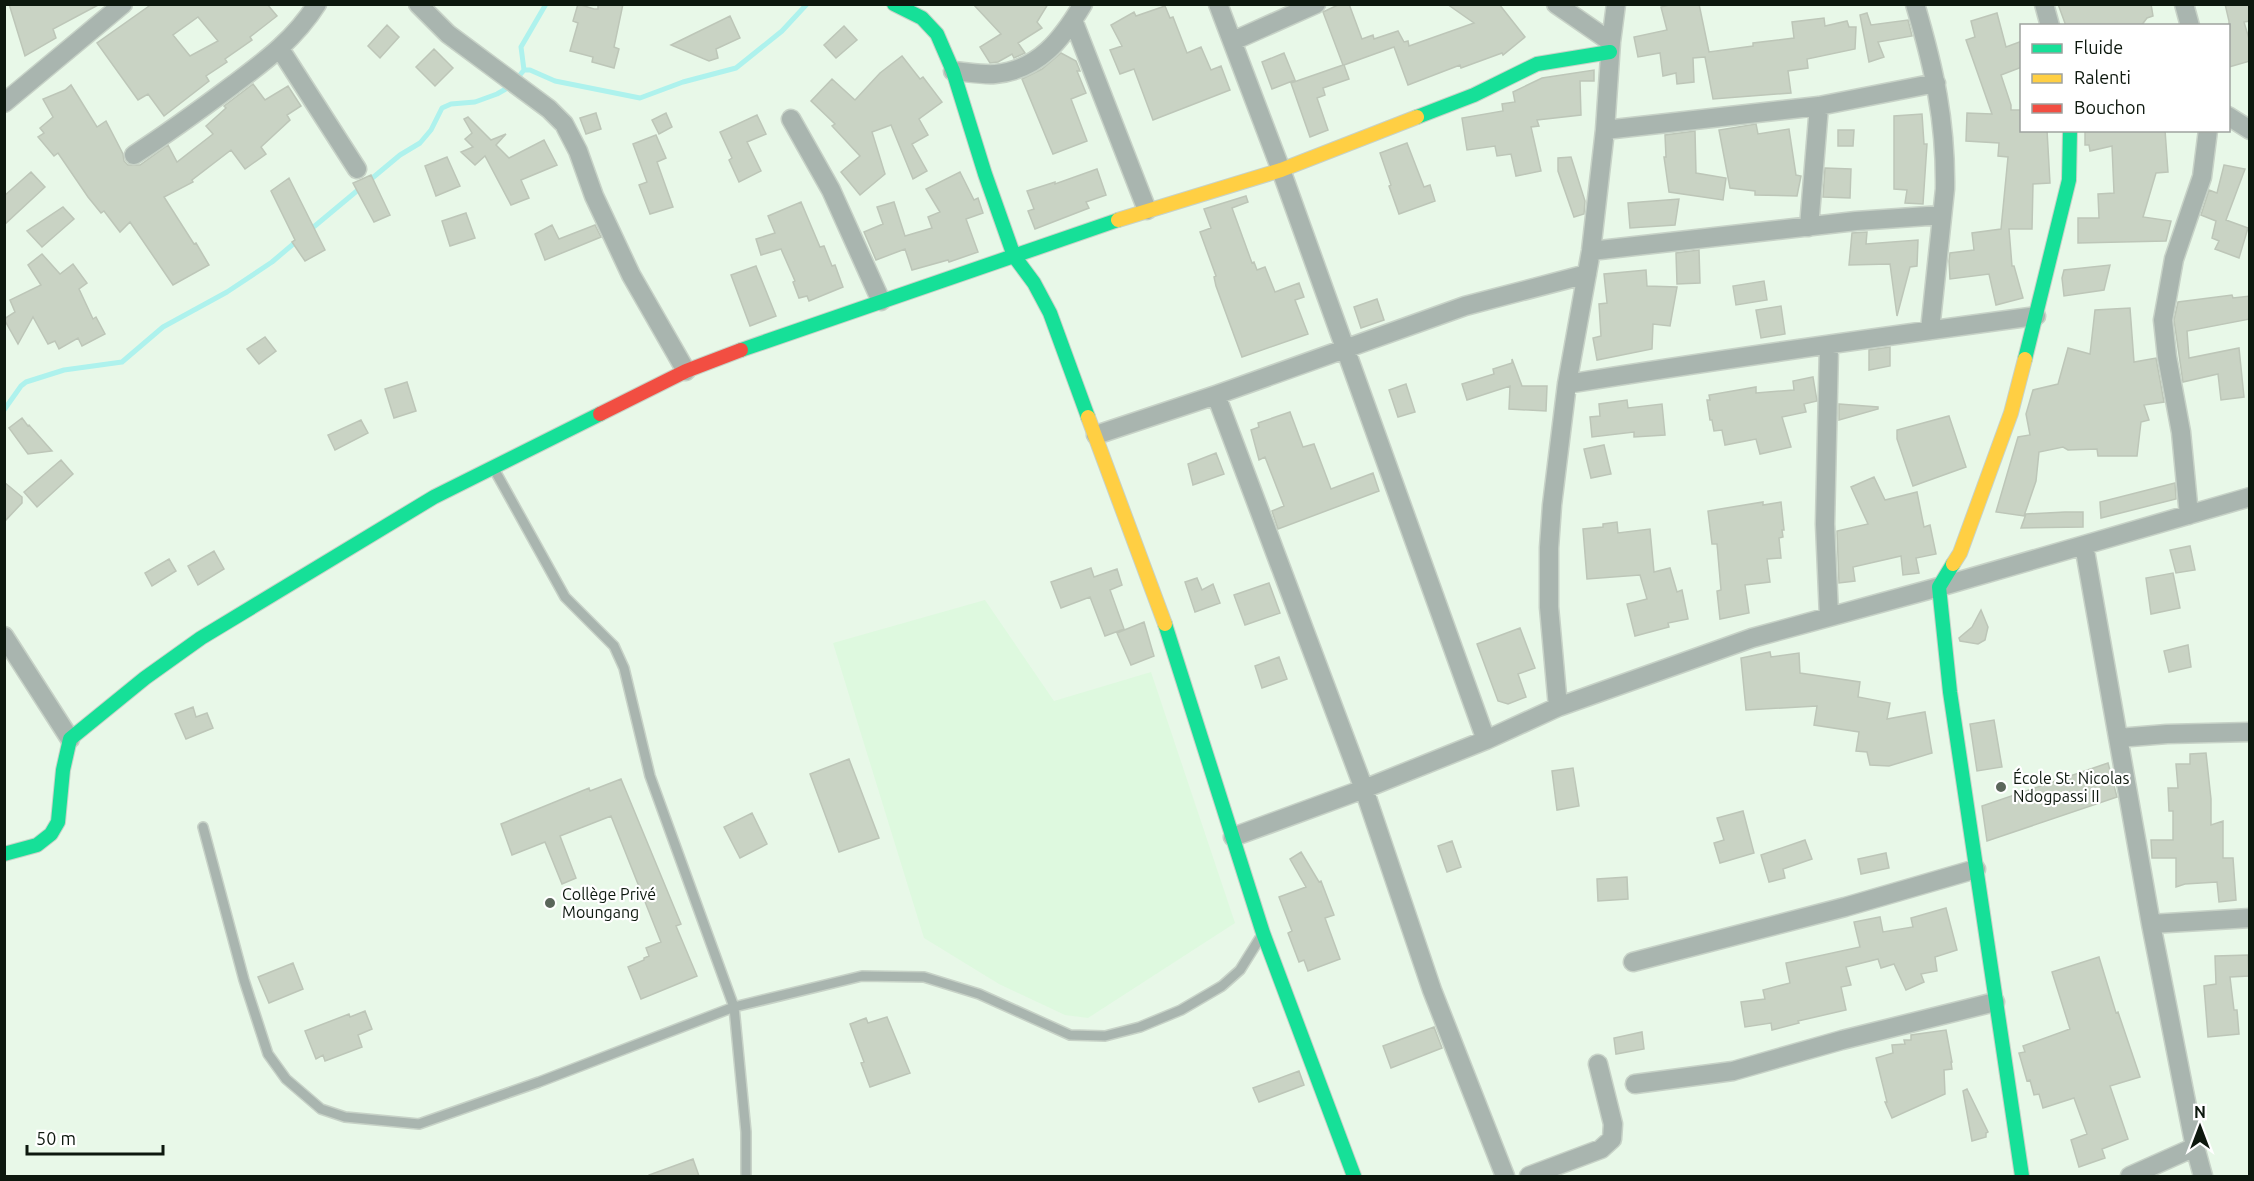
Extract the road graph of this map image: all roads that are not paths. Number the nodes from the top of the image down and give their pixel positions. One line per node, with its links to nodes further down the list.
1 (123, 4): 21 (street)
2 (317, 4): 18 (street)
3 (418, 4): 43 (street)
4 (894, 4): 19 (street)
5 (1083, 4): 13 (street)
6 (1218, 4): 16 (street)
7 (1316, 4): 16 (street)
8 (1556, 4): 17 (street)
9 (1616, 4): 17 (street)
10 (1915, 4): 20 (street)
11 (2044, 4): 14 (street)
12 (2184, 4): 15 (street)
13 (1073, 20): 19 (street); 32 (street)
14 (2049, 24)
15 (2189, 24)
16 (1233, 41): 31 (street)
17 (1611, 47): 25 (street); 31 (street)
18 (280, 49): 29 (street); 30 (street)
19 (953, 71): 36 (street)
20 (1936, 83): 22 (street); 33 (street)
21 (7, 93)
22 (1818, 106): 25 (street); 34 (street)
23 (2230, 117): 26 (street)
24 (791, 119): 38 (street)
25 (1605, 130): 35 (street)
26 (2250, 130)
27 (2070, 132): 39 (street)
28 (2208, 132): 49 (street)
29 (134, 155)
30 (357, 169)
31 (1281, 170): 32 (street); 42 (street)
32 (1147, 210): 36 (street)
33 (1942, 215): 34 (street); 40 (street)
34 (1809, 227): 35 (street)
35 (1591, 251): 37 (street)
36 (1014, 256): 38 (street); 46 (street)
37 (1587, 274): 42 (street); 44 (street)
38 (881, 301): 43 (street)
39 (2036, 316): 40 (street); 51 (street)
40 (1930, 330): 41 (street)
41 (1829, 346): 44 (street); 52 (street)
42 (1345, 350): 45 (street); 58 (street)
43 (686, 371): 47 (street)
44 (1567, 384): 54 (street)
45 (1216, 395): 46 (street); 59 (street)
46 (1096, 435): 61 (street)
47 (493, 466): 57 (street); 69 (lane)
48 (2250, 497): 49 (street)
49 (2189, 515): 50 (street)
50 (2084, 545): 51 (street); 56 (street)
51 (1940, 587): 52 (street); 63 (street)
52 (1829, 616): 54 (street)
53 (4, 636): 57 (street)
54 (1558, 707): 58 (street)
55 (2250, 732): 56 (street)
56 (2118, 738): 65 (street)
57 (70, 739): 62 (street)
58 (1486, 740): 59 (street)
59 (1364, 789): 61 (street); 75 (street)
60 (203, 827): 69 (lane)
61 (1233, 837): 66 (street)
62 (4, 854)
63 (1976, 869): 67 (street); 68 (street)
64 (2250, 918): 65 (street)
65 (2151, 924): 72 (street)
66 (1263, 933): 69 (lane); 74 (street)
67 (1634, 962)
68 (1995, 1002): 71 (street); 77 (street)
69 (734, 1007): 73 (lane)
70 (1598, 1064): 76 (street)
71 (1635, 1084)
72 (2195, 1147): 78 (street); 79 (street)
73 (746, 1176)
74 (1354, 1176)
75 (1505, 1176)
76 (1529, 1176)
77 (2022, 1176)
78 (2130, 1176)
79 (2203, 1176)

